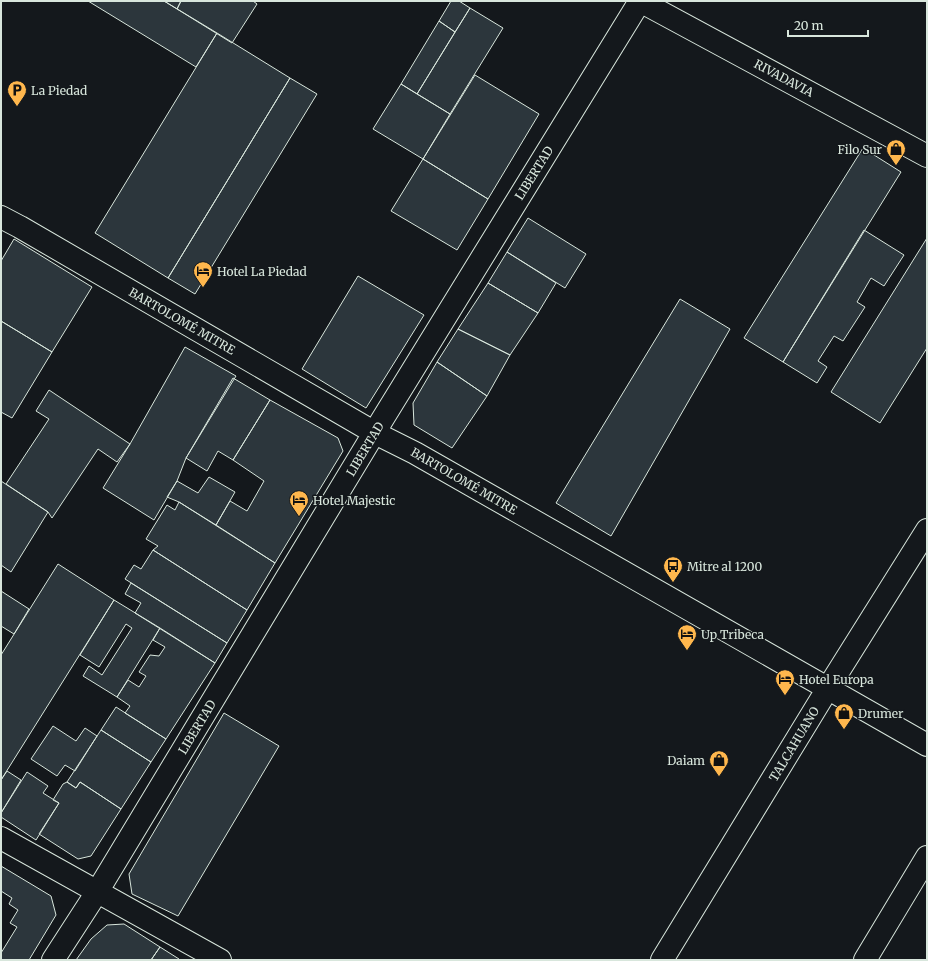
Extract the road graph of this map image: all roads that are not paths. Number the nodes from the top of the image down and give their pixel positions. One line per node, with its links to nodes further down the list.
1 (640, 1): 2 (street, RIVADAVIA); 4 (street, LIBERTAD)
2 (927, 156)
3 (1, 217): 4 (street, BARTOLOMÉ MITRE)
4 (375, 433): 6 (street, BARTOLOMÉ MITRE); 10 (street, LIBERTAD)
5 (927, 530): 6 (street, TALCAHUANO)
6 (828, 688): 7 (street, BARTOLOMÉ MITRE); 13 (street, TALCAHUANO)
7 (927, 745)
8 (1, 838): 10 (street)
9 (927, 857): 14 (street)
10 (97, 892): 11 (street, LIBERTAD); 12 (street)
11 (53, 960)
12 (220, 960)
13 (662, 960)
14 (865, 960)

